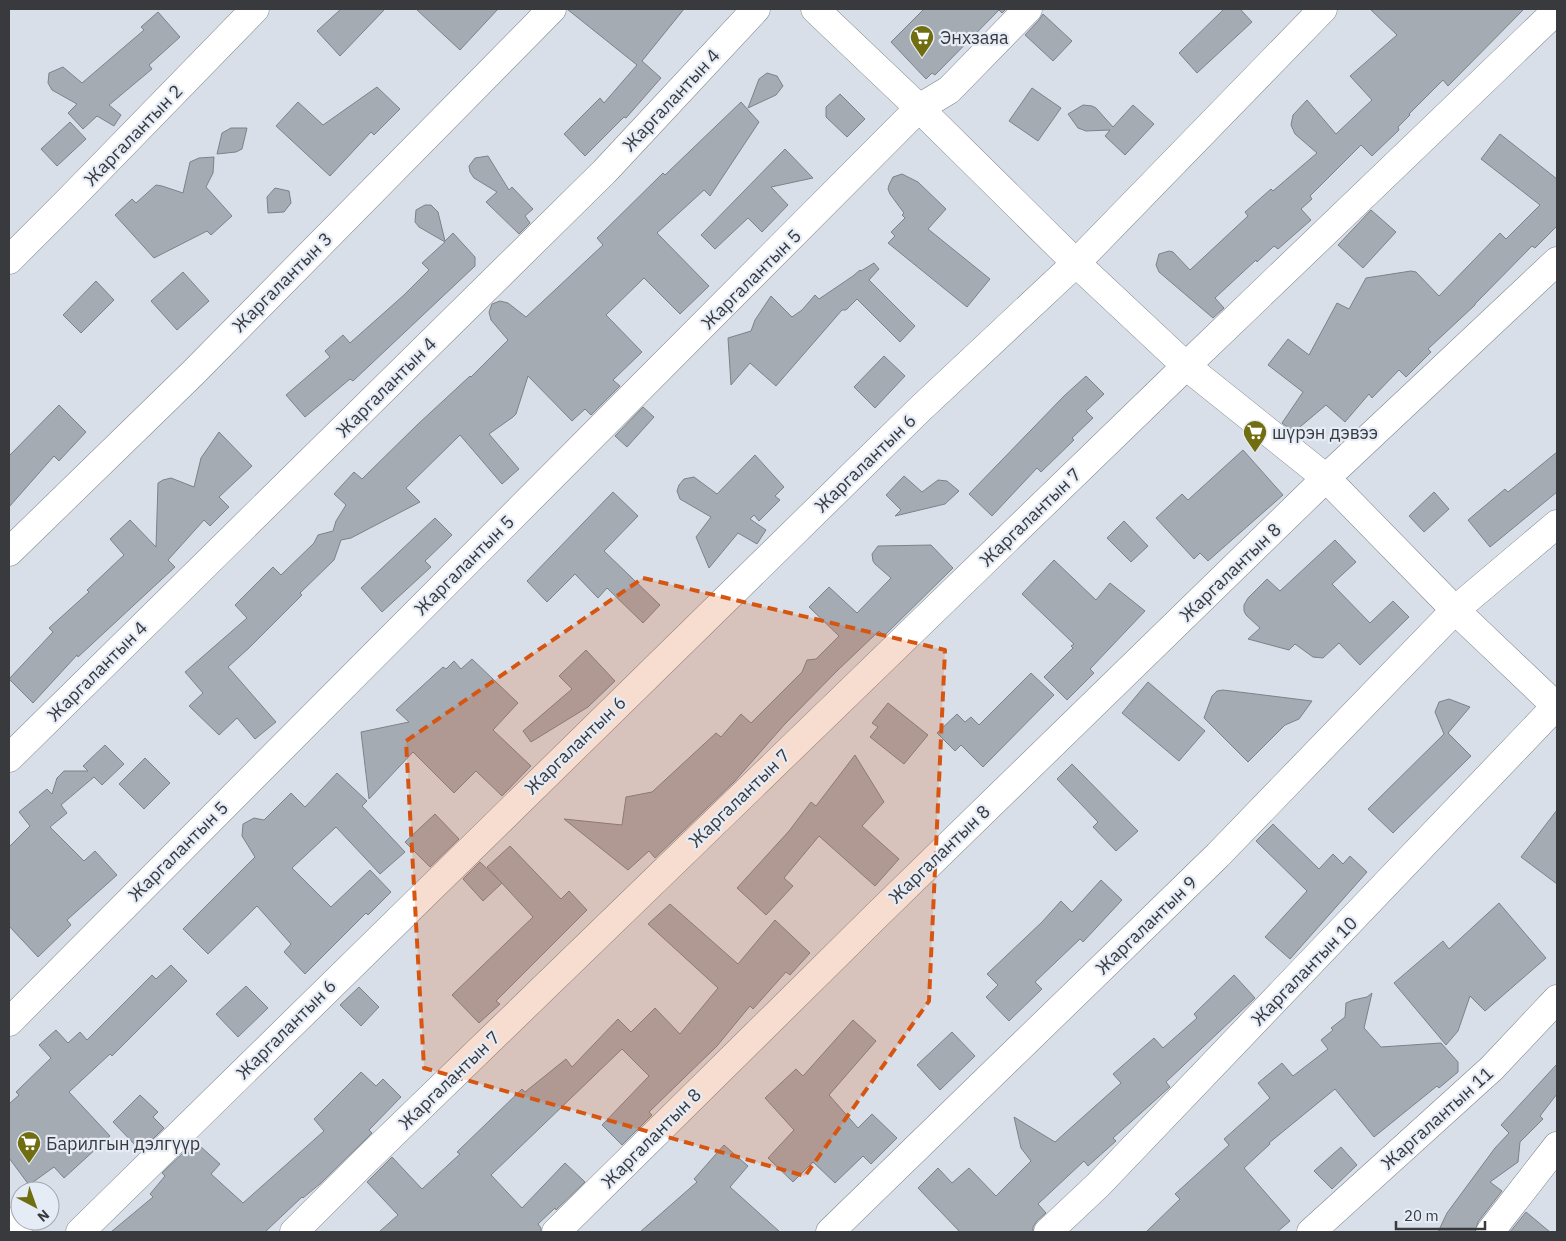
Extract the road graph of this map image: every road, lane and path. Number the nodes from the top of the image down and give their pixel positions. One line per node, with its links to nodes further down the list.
1 (256, 9): 9 (street, Жаргалантын 2)
2 (552, 9): 15 (street, Жаргалантын 3)
3 (756, 9): 18 (street, Жаргалантын 4)
4 (815, 9): 8 (street)
5 (1028, 9): 8 (street, Жаргалантын 5)
6 (1323, 9): 11 (street, Жаргалантын 6)
7 (1557, 10): 12 (street, Жаргалантын 7)
8 (919, 108): 11 (street); 20 (street, Жаргалантын 5)
9 (9, 260)
10 (1557, 261): 13 (street, Жаргалантын 8)
11 (1076, 264): 12 (street); 24 (street, Жаргалантын 6)
12 (1186, 366): 13 (street); 25 (street, Жаргалантын 7)
13 (1326, 478): 16 (street); 26 (street, Жаргалантын 8)
14 (1557, 524): 16 (street, Жаргалантын 9)
15 (9, 552)
16 (1455, 610): 17 (street); 27 (street, Жаргалантын 9)
17 (1557, 707): 28 (street, Жаргалантын 10)
18 (9, 758)
19 (1557, 999): 29 (street, Жаргалантын 11)
20 (9, 1022)
21 (1557, 1146): 30 (street)
22 (9, 1222): 23 (street)
23 (18, 1232)
24 (80, 1232)
25 (294, 1232)
26 (556, 1232)
27 (830, 1232)
28 (1048, 1232)
29 (1311, 1232)
30 (1490, 1232)

